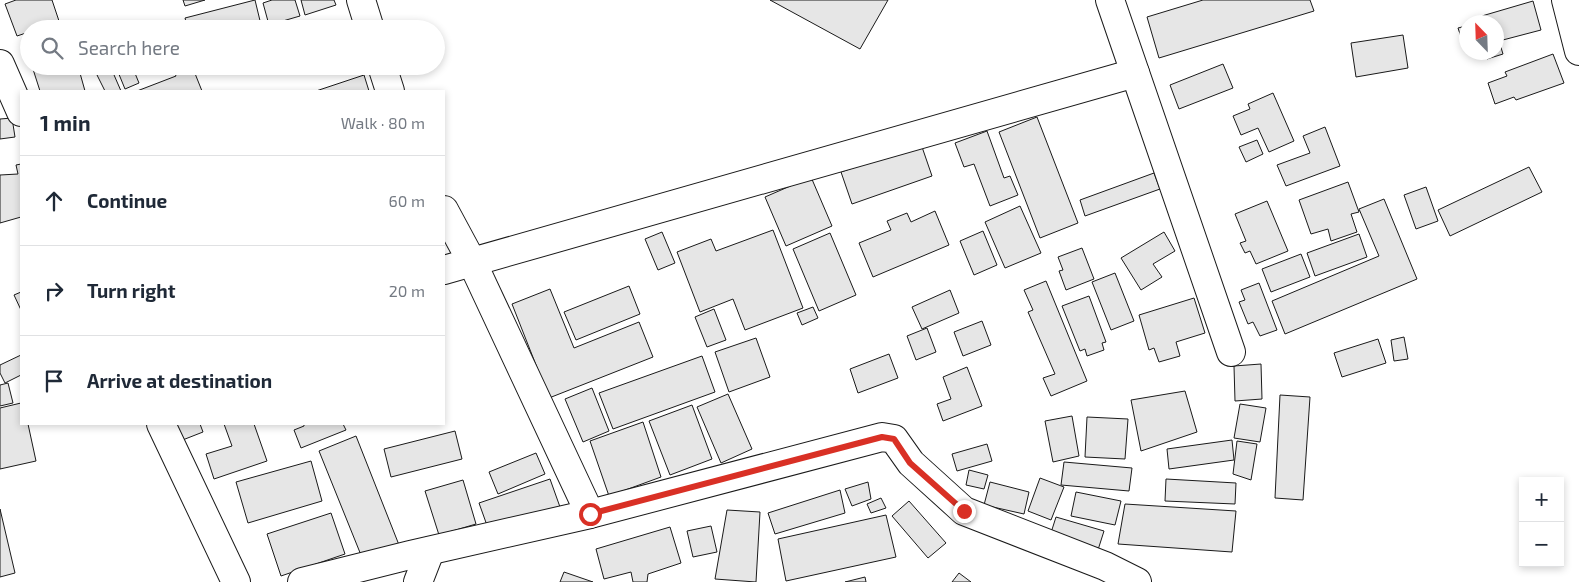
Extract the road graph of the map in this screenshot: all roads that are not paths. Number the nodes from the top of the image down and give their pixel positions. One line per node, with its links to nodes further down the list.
1 (361, 0): 4 (street)
2 (1110, 0): 7 (street)
3 (1566, 0): 5 (street)
4 (367, 20)
5 (1579, 51)
6 (0, 64): 10 (street)
7 (1135, 73): 12 (street); 14 (street)
8 (385, 75): 9 (street)
9 (390, 90)
10 (20, 110)
11 (445, 212): 12 (street)
12 (472, 262): 13 (street); 16 (street)
13 (445, 270)
14 (1231, 352)
15 (161, 425): 18 (street)
16 (590, 514): 17 (street); 21 (street)
17 (430, 551): 19 (street); 20 (street)
18 (236, 582)
19 (302, 582)
20 (418, 582)
21 (1137, 582)

